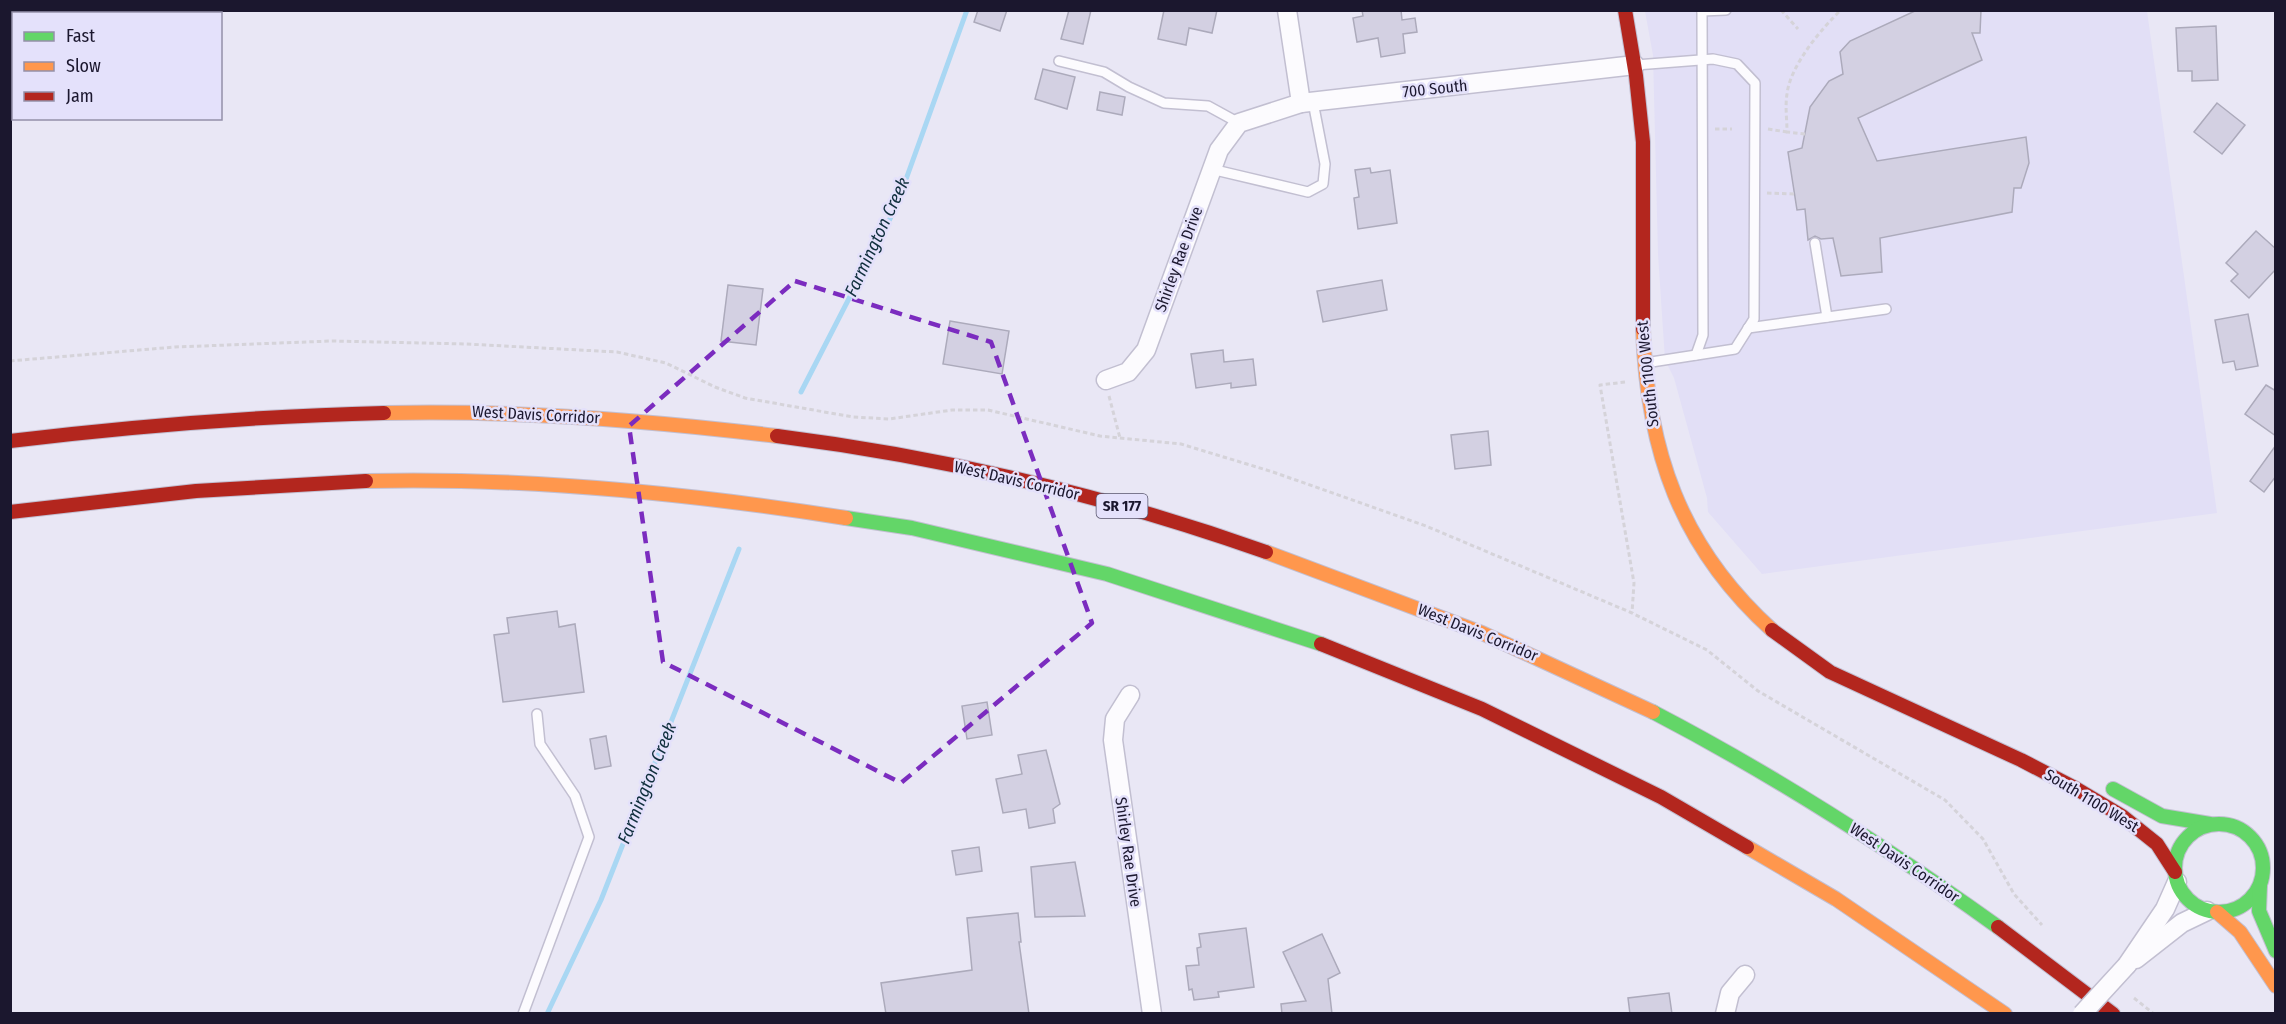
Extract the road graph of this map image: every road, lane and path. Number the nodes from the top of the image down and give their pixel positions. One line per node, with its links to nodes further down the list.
1 (1287, 10): 11 (street)
2 (1625, 10): 10 (main road, South 1100 West)
3 (1726, 10): 6 (lane)
4 (1781, 10): 7 (path)
5 (1841, 10): 14 (path)
6 (1702, 11): 8 (lane)
7 (1798, 29)
8 (1702, 60): 10 (lane); 22 (lane); 23 (lane)
9 (1059, 61): 12 (lane)
10 (1635, 65): 11 (street, 700 South); 24 (main road, South 1100 West)
11 (1307, 102): 12 (street, 700 South); 16 (lane)
12 (1239, 123): 16 (street, Shirley Rae Drive)
13 (1767, 129): 14 (path)
14 (1787, 132): 15 (path)
15 (1805, 134)
16 (1211, 169): 25 (street, Shirley Rae Drive)
17 (1767, 193): 18 (path)
18 (1795, 194)
19 (1815, 243): 21 (lane)
20 (1886, 309): 21 (lane)
21 (1827, 317): 22 (lane)
22 (1748, 328): 23 (lane)
23 (1696, 355): 24 (lane)
24 (1643, 363): 26 (main road, South 1100 West)
25 (1106, 380): 27 (path)
26 (1645, 381): 30 (path); 33 (main road, South 1100 West)
27 (1120, 438)
28 (10, 441): 47 (main road, West Davis Corridor / SR 177)
29 (10, 512): 45 (main road)
30 (1632, 613)
31 (1130, 695): 43 (street, Shirley Rae Drive)
32 (537, 714): 42 (lane)
33 (2026, 762): 34 (main road, South 1100 West); 35 (main road, South 1100 West)
34 (2210, 824): 35 (main road); 36 (main road)
35 (2176, 877): 37 (main road); 38 (street)
36 (2260, 885): 37 (main road); 39 (main road)
37 (2212, 912): 38 (street); 41 (main road)
38 (2151, 940): 46 (street, bridge)
39 (2276, 951)
40 (1745, 975): 44 (street)
41 (2276, 986)
42 (523, 1014)
43 (1152, 1014)
44 (1725, 1014)
45 (2005, 1014)
46 (2082, 1014)
47 (2113, 1014)

